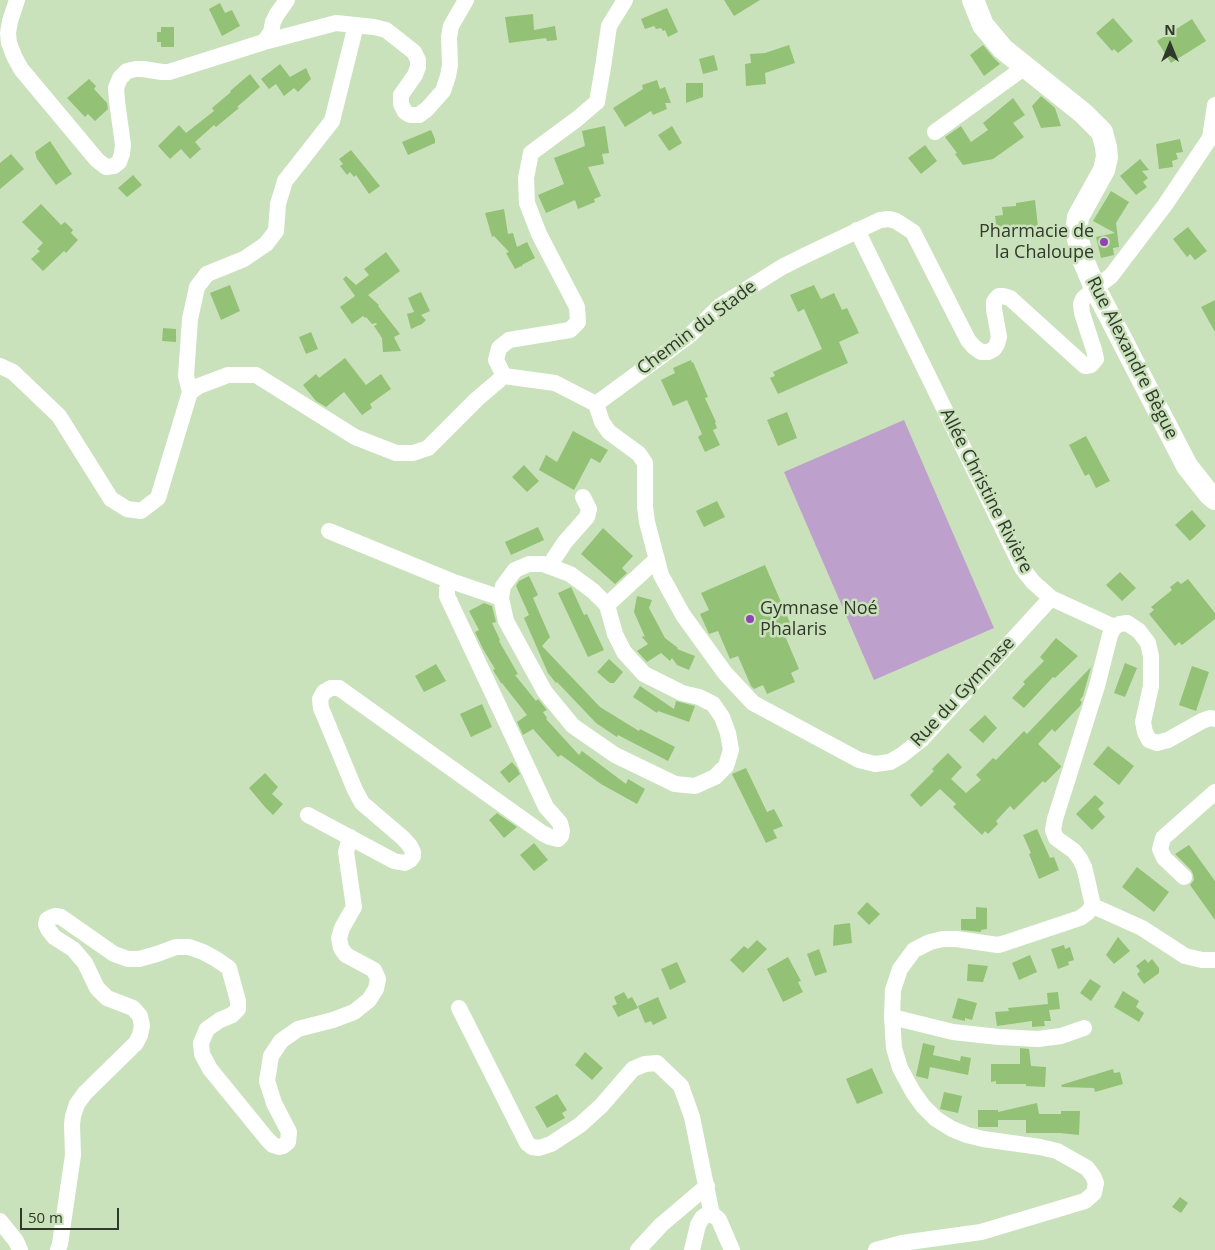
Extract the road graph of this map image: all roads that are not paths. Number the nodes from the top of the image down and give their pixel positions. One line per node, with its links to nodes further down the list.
1 (17, 0): 7 (street)
2 (287, 0): 7 (street)
3 (466, 0): 6 (street)
4 (625, 0): 14 (street)
5 (973, 0): 8 (main road, Rue Alexandre Bègue)
6 (356, 24): 7 (street); 15 (street)
7 (264, 42)
8 (1025, 67): 10 (street); 12 (main road, Rue Alexandre Bègue)
9 (1215, 105): 12 (street)
10 (935, 132)
11 (857, 230): 12 (street, Chemin du Stade); 16 (street, Chemin du Stade); 24 (street, Allée Christine Rivière)
12 (1095, 288): 18 (main road, Rue Alexandre Bègue)
13 (0, 366): 15 (street)
14 (504, 376): 15 (street); 16 (street)
15 (190, 392)
16 (596, 404): 20 (street)
17 (584, 497): 21 (street)
18 (1215, 499)
19 (329, 532): 22 (street)
20 (657, 559): 24 (street, Rue du Gymnase); 25 (street)
21 (549, 566): 23 (street); 25 (street)
22 (451, 581): 23 (street); 30 (street)
23 (501, 598): 25 (street)
24 (1051, 598): 26 (street, Allée Christine Rivière)
25 (606, 605)
26 (1114, 627): 27 (street, Allée Christine Rivière); 32 (street)
27 (1215, 719)
28 (1215, 792): 31 (street)
29 (308, 815): 30 (street)
30 (350, 837): 41 (street)
31 (1184, 877)
32 (1093, 906): 33 (street); 35 (street)
33 (1215, 960)
34 (459, 1008): 37 (street)
35 (892, 1017): 36 (street); 45 (street)
36 (1084, 1028)
37 (707, 1186): 38 (street); 42 (street)
38 (712, 1215): 43 (street); 44 (street)
39 (0, 1221): 40 (street)
40 (20, 1250)
41 (58, 1250)
42 (638, 1250)
43 (692, 1250)
44 (732, 1250)
45 (876, 1250)

